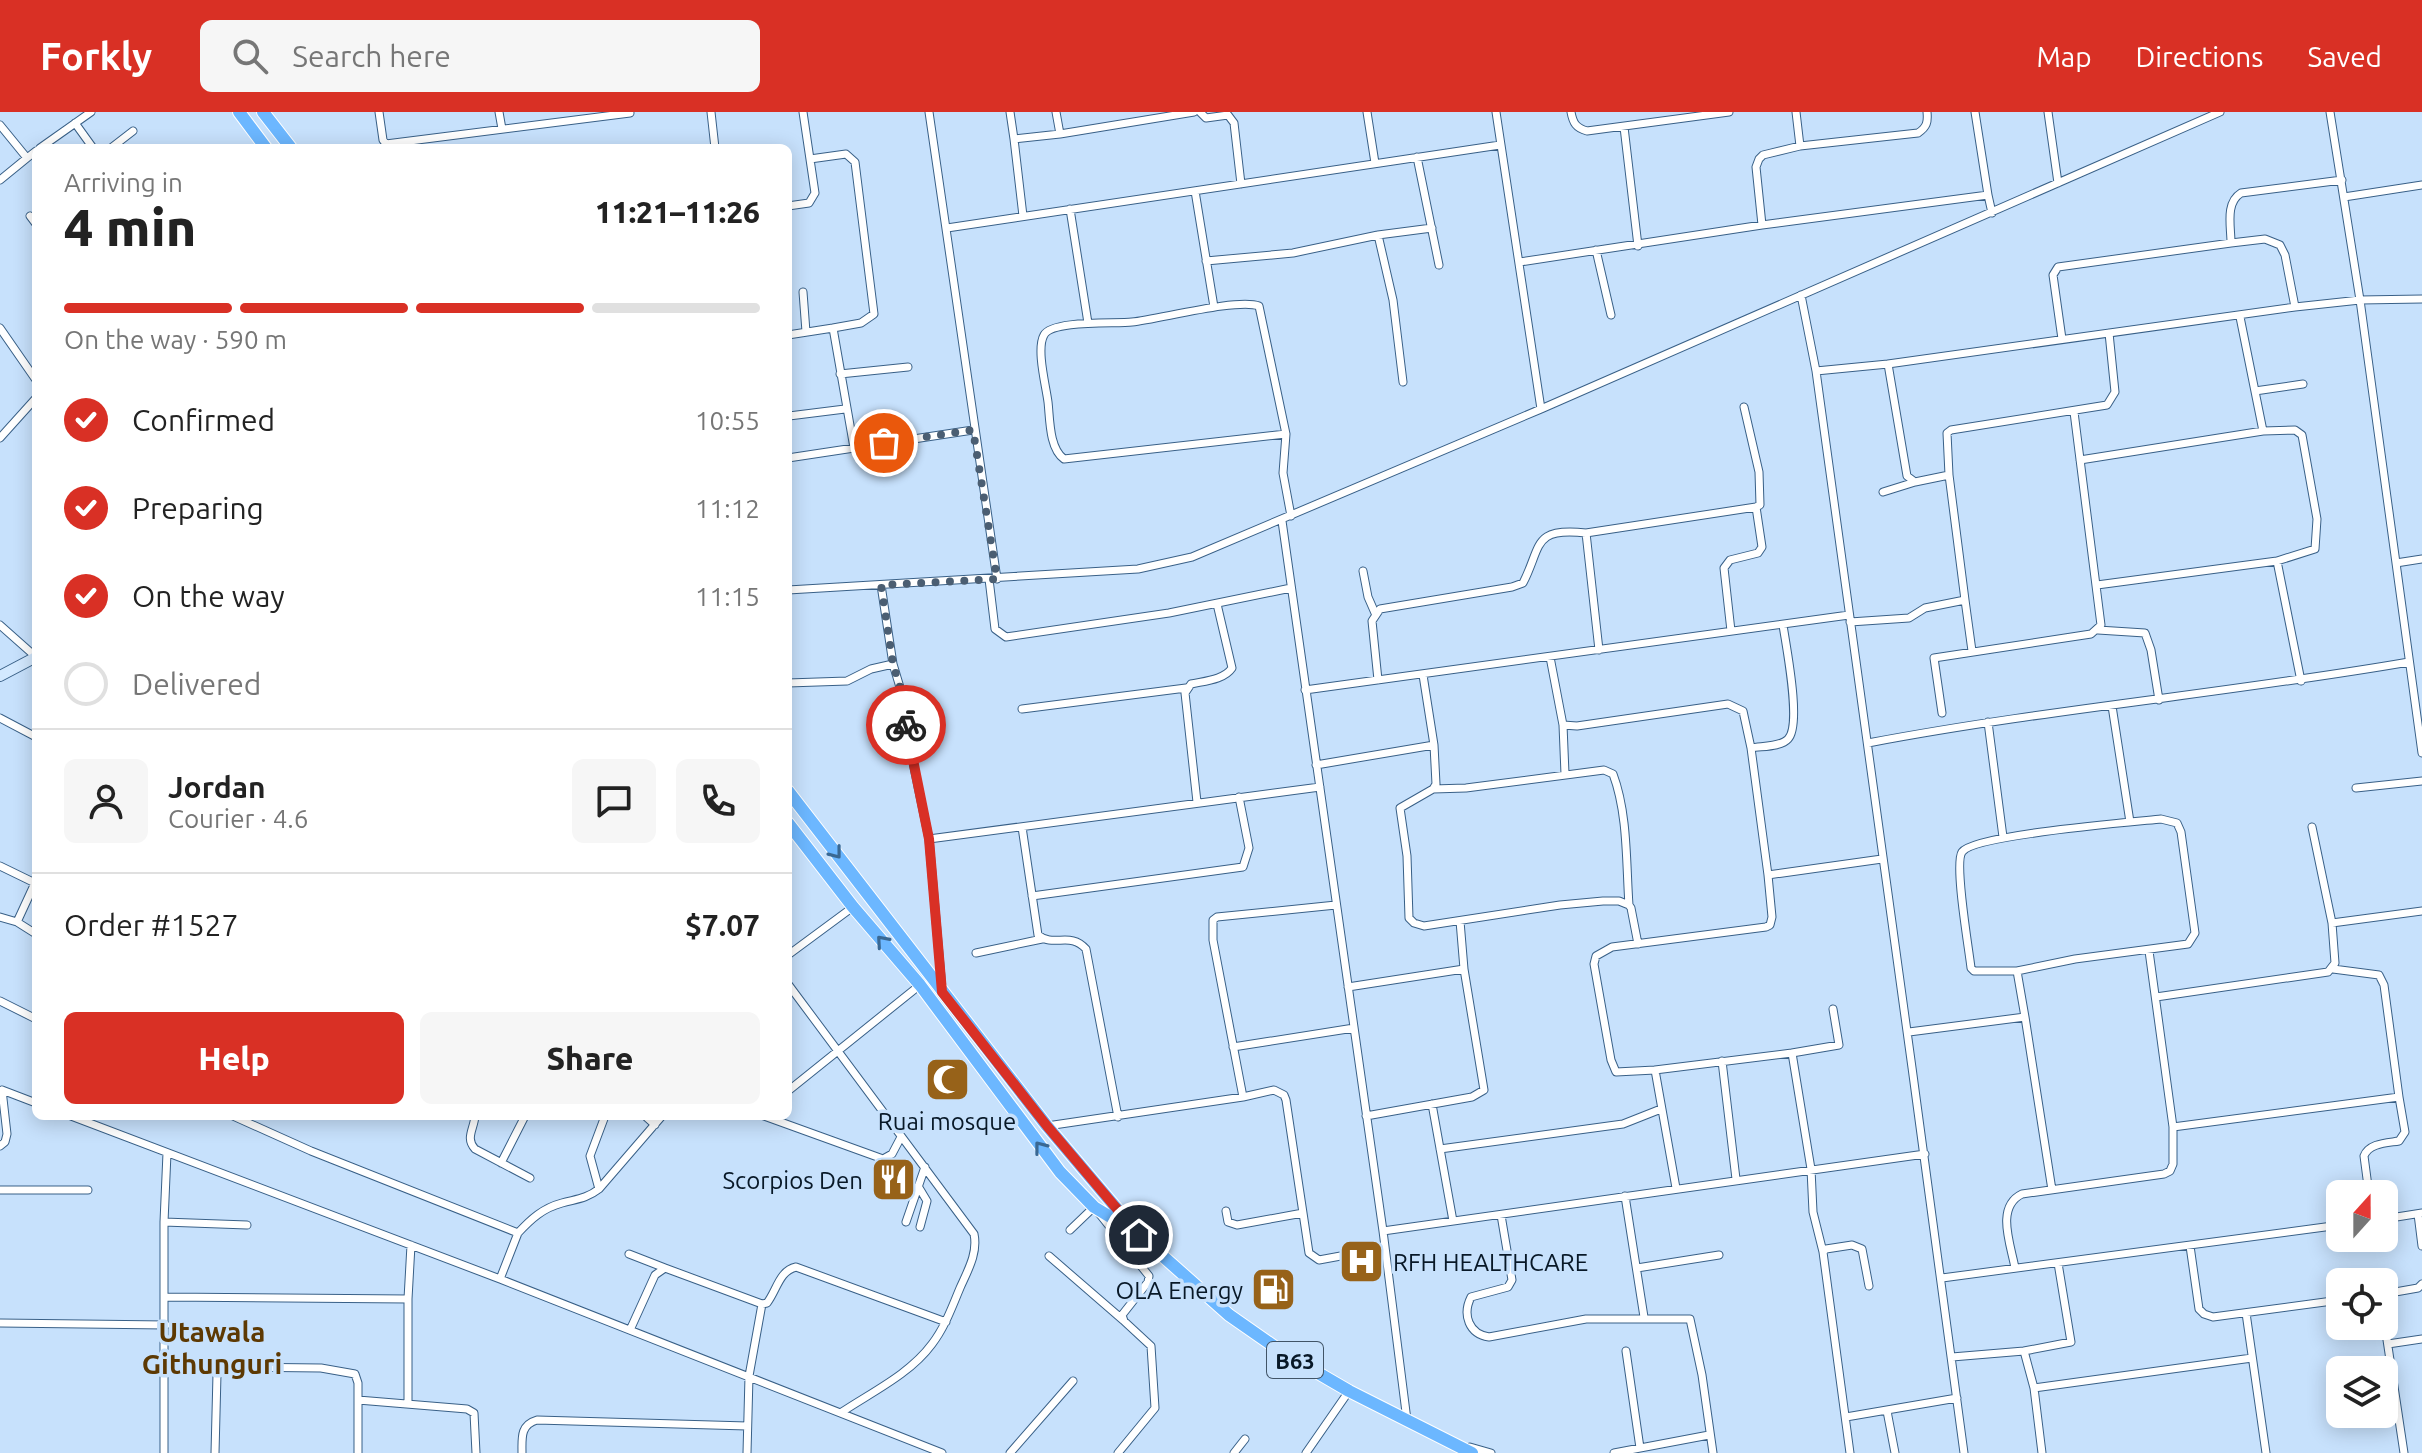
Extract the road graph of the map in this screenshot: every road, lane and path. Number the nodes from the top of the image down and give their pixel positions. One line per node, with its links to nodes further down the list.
1 (91, 112): 24 (street)
2 (239, 112): 35 (highway)
3 (379, 112): 30 (street)
4 (499, 112): 26 (street)
5 (711, 112): 38 (street)
6 (803, 112): 44 (street)
7 (929, 112): 61 (street)
8 (1010, 112): 31 (street)
9 (1056, 112): 29 (street)
10 (1196, 112): 29 (street); 49 (street)
11 (1367, 112): 45 (street)
12 (1496, 112): 39 (street)
13 (1571, 112): 25 (street)
14 (1729, 112): 25 (street)
15 (1796, 112): 40 (street)
16 (1927, 112): 40 (street)
17 (1975, 112): 52 (street)
18 (2048, 112): 48 (street)
19 (2220, 112): 23 (street)
20 (2330, 112): 47 (street)
21 (630, 113): 26 (street)
22 (271, 115): 36 (highway)
23 (2207, 115): 48 (street)
24 (75, 123): 32 (street); 33 (street)
25 (1624, 127): 65 (street)
26 (502, 129): 30 (street)
27 (1, 130): 43 (street)
28 (133, 131): 34 (street)
29 (1060, 134): 31 (street)
30 (456, 136): 37 (street)
31 (1014, 139): 58 (street)
32 (46, 144)
33 (90, 144)
34 (116, 144)
35 (263, 144)
36 (289, 144)
37 (457, 144)
38 (715, 144)
39 (1500, 145): 42 (street); 68 (street)
40 (1800, 146): 60 (street)
41 (32, 154): 43 (street)
42 (1417, 157): 45 (street); 62 (street)
43 (27, 158): 46 (street)
44 (810, 159): 54 (street); 80 (street)
45 (1375, 163): 49 (street)
46 (0, 180)
47 (2342, 180): 53 (street); 64 (street)
48 (2058, 183): 56 (street)
49 (1241, 184): 51 (street)
50 (2422, 185): 53 (street)
51 (1195, 191): 55 (street); 67 (street)
52 (1988, 195): 56 (street); 60 (street)
53 (2344, 197): 73 (street)
54 (792, 205)
55 (1070, 209): 58 (street); 78 (street)
56 (1992, 213): 71 (street)
57 (30, 216): 59 (street)
58 (1023, 216): 61 (street)
59 (32, 219)
60 (1762, 225): 65 (street)
61 (947, 228): 99 (street)
62 (1432, 228): 63 (street); 69 (street)
63 (1378, 235): 67 (street); 90 (street)
64 (2231, 243): 75 (street); 84 (street)
65 (1638, 246): 66 (street)
66 (1596, 250): 68 (street); 76 (street)
67 (1206, 261): 74 (street)
68 (1520, 262): 96 (street)
69 (1439, 265)
70 (803, 292): 81 (street)
71 (1801, 295): 87 (street); 96 (street)
72 (2422, 299): 73 (street)
73 (2360, 300): 75 (street); 115 (street)
74 (1214, 307): 78 (street); 101 (street)
75 (2295, 307): 77 (street)
76 (1611, 315)
77 (2240, 317): 82 (street); 92 (street)
78 (1088, 323): 101 (street)
79 (0, 328): 88 (street)
80 (833, 328): 81 (street); 89 (street)
81 (806, 332): 83 (street)
82 (2109, 333): 84 (street); 97 (street)
83 (792, 334)
84 (2062, 339): 85 (street)
85 (1888, 364): 87 (street); 107 (street)
86 (908, 367): 89 (street)
87 (1816, 371): 125 (street)
88 (32, 374)
89 (840, 374): 95 (street)
90 (1403, 382)
91 (2303, 384): 92 (street)
92 (2255, 391): 100 (street)
93 (32, 402): 102 (street)
94 (1744, 407): 109 (street)
95 (845, 409): 98 (street); 103 (street)
96 (1541, 409): 110 (street)
97 (2074, 412): 105 (street); 106 (street)
98 (792, 416)
99 (973, 430): 103 (street); 117 (street)
100 (2263, 431): 105 (street); 114 (street)
101 (1286, 434): 110 (street)
102 (0, 438)
103 (854, 448): 104 (street)
104 (792, 457)
105 (2080, 460): 119 (street)
106 (1949, 475): 107 (street); 122 (street)
107 (1915, 482): 108 (street)
108 (1883, 492)
109 (1756, 507): 112 (street); 129 (street)
110 (1291, 516): 111 (street)
111 (1282, 521): 117 (street); 120 (street)
112 (1586, 533): 124 (street); 130 (street)
113 (2422, 559): 115 (street)
114 (2277, 561): 119 (street); 140 (street)
115 (2396, 563): 135 (street)
116 (1363, 571): 124 (street)
117 (993, 579): 118 (street); 123 (street)
118 (881, 585): 121 (street); 136 (street)
119 (2097, 585): 128 (street)
120 (1291, 588): 123 (street); 143 (street)
121 (792, 590)
122 (1965, 600): 125 (street); 131 (street)
123 (1217, 604): 142 (street)
124 (1375, 613): 139 (street)
125 (1849, 618): 127 (street); 152 (street)
126 (0, 625): 132 (street)
127 (1783, 625): 129 (street); 154 (street)
128 (2098, 630): 131 (street); 144 (street)
129 (1731, 631): 130 (street)
130 (1599, 650): 133 (street)
131 (1972, 651): 147 (street)
132 (32, 653)
133 (1550, 657): 137 (street); 150 (street)
134 (32, 659): 138 (street)
135 (2409, 662): 140 (street); 155 (street)
136 (893, 664): 141 (street); 170 (street)
137 (1423, 675): 139 (street); 153 (street)
138 (0, 676)
139 (1378, 680): 143 (street)
140 (2301, 681): 144 (street)
141 (792, 683)
142 (1186, 688): 146 (street); 164 (street)
143 (1305, 690): 156 (street)
144 (2159, 700): 145 (street)
145 (2112, 706): 149 (street); 165 (street)
146 (1022, 709)
147 (1942, 713)
148 (0, 718): 151 (street)
149 (1988, 722): 152 (street); 169 (street)
150 (1563, 725): 154 (street); 157 (street)
151 (32, 735)
152 (1868, 743): 171 (street)
153 (1434, 745): 156 (street); 161 (street)
154 (1751, 748): 173 (street)
155 (2422, 753)
156 (1316, 765): 159 (street)
157 (1565, 774): 161 (street); 178 (street)
158 (2422, 781): 160 (street)
159 (1320, 787): 163 (street); 177 (street)
160 (2356, 788)
161 (1433, 789): 182 (street)
162 (792, 796): 197 (highway, B63, one-way to 197)
163 (1239, 797): 164 (street); 176 (street)
164 (1197, 802): 166 (street)
165 (2130, 822): 169 (street); 188 (street)
166 (1022, 827): 170 (street); 176 (street)
167 (2312, 827): 184 (street)
168 (792, 828): 179 (highway, B63)
169 (2003, 837): 193 (street)
170 (929, 839): 197 (street)
171 (1882, 859): 173 (street); 204 (street)
172 (0, 866): 174 (street)
173 (1768, 875): 187 (street)
174 (32, 880)
175 (32, 888): 183 (street)
176 (1032, 896): 186 (street)
177 (1336, 905): 195 (street); 205 (street)
178 (1629, 905): 182 (street); 187 (street)
179 (853, 907): 189 (street); 194 (highway, B63, one-way to 179)
180 (2422, 911): 184 (street)
181 (0, 917): 183 (street)
182 (1460, 921): 191 (street)
183 (17, 922): 185 (street)
184 (2332, 923): 192 (street)
185 (32, 931)
186 (1042, 939): 190 (street); 218 (street)
187 (1638, 944): 209 (street)
188 (2149, 951): 193 (street); 198 (street)
189 (792, 952)
190 (976, 953)
191 (1464, 969): 195 (street); 215 (street)
192 (2333, 969): 198 (street); 213 (street)
193 (2017, 971): 202 (street)
194 (920, 985): 206 (street); 239 (highway, B63, one-way to 194)
195 (1348, 987): 203 (street)
196 (792, 989): 206 (street)
197 (942, 992): 228 (highway, B63)
198 (2156, 997): 229 (street)
199 (0, 1001): 201 (street)
200 (1833, 1009): 207 (street)
201 (32, 1017)
202 (2025, 1017): 204 (street); 248 (street)
203 (1354, 1028): 205 (street); 217 (street)
204 (1909, 1032): 234 (street)
205 (1233, 1047): 212 (street)
206 (837, 1050): 210 (street); 230 (street)
207 (1792, 1053): 208 (street); 238 (street)
208 (1722, 1061): 209 (street); 241 (street)
209 (1655, 1070): 216 (street)
210 (792, 1088)
211 (1, 1090): 214 (street); 231 (street)
212 (1243, 1097): 218 (street); 252 (street)
213 (2399, 1097): 229 (street); 242 (street)
214 (32, 1102)
215 (1432, 1104): 217 (street); 232 (street)
216 (1661, 1109): 232 (street); 244 (street)
217 (1366, 1116): 263 (street)
218 (1118, 1117): 228 (street)
219 (81, 1120): 233 (street)
220 (242, 1120): 264 (street)
221 (474, 1120): 236 (street)
222 (523, 1120): 236 (street)
223 (604, 1120): 245 (street)
224 (649, 1120): 227 (street)
225 (659, 1120): 227 (street)
226 (775, 1120): 230 (street)
227 (655, 1125): 245 (street)
228 (1047, 1126): 235 (highway, B63)
229 (2173, 1127): 248 (street)
230 (901, 1137): 237 (street)
231 (0, 1146)
232 (1440, 1149): 256 (street)
233 (167, 1153): 257 (street); 266 (street)
234 (1925, 1154): 238 (street); 278 (street)
235 (1074, 1158): 239 (highway); 265 (highway, B63)
236 (501, 1163): 240 (street)
237 (925, 1167): 243 (street); 290 (street)
238 (1811, 1169): 241 (street); 270 (street)
239 (1060, 1172): 250 (highway, B63)
240 (530, 1178)
241 (1736, 1179): 244 (street)
242 (2367, 1180)
243 (918, 1186): 258 (street); 260 (street)
244 (1676, 1188): 249 (street)
245 (599, 1189): 264 (street)
246 (0, 1190): 247 (street)
247 (88, 1190)
248 (2052, 1190): 277 (street)
249 (1625, 1196): 254 (street); 276 (street)
250 (1094, 1207): 262 (street); 265 (highway, B63); 289 (street)
251 (1226, 1211): 252 (street)
252 (1303, 1213): 269 (street)
253 (2420, 1214): 255 (street); 268 (street)
254 (1501, 1215): 256 (street); 288 (street)
255 (2398, 1217)
256 (1453, 1221): 263 (street)
257 (164, 1222): 259 (street); 283 (street)
258 (906, 1222)
259 (247, 1225)
260 (920, 1227)
261 (2326, 1227): 267 (street)
262 (1070, 1230)
263 (1383, 1231): 269 (street)
264 (518, 1233): 279 (street)
265 (1139, 1235): 304 (highway, B63)
266 (411, 1245): 279 (street); 284 (street)
267 (2190, 1246): 274 (street); 287 (street)
268 (2422, 1246)
269 (1384, 1248): 311 (street)
270 (1823, 1252): 281 (street); 310 (street)
271 (629, 1254): 275 (street)
272 (1719, 1255): 276 (street)
273 (1049, 1256): 289 (street)
274 (2058, 1263): 277 (street); 298 (street)
275 (665, 1268): 286 (street); 293 (street)
276 (1637, 1268): 288 (street)
277 (2015, 1268): 278 (street)
278 (1942, 1278): 299 (street)
279 (500, 1279): 293 (street)
280 (2422, 1284): 282 (street)
281 (1869, 1286)
282 (2398, 1292)
283 (166, 1297): 284 (street); 292 (street)
284 (408, 1299): 307 (street)
285 (2326, 1302): 287 (street)
286 (762, 1304): 290 (street); 301 (street)
287 (2246, 1313): 300 (street)
288 (1644, 1317): 313 (street)
289 (1124, 1321): 325 (street)
290 (946, 1322): 309 (street)
291 (0, 1323): 292 (street)
292 (166, 1325): 317 (street)
293 (630, 1330): 301 (street)
294 (2422, 1339): 296 (street)
295 (2387, 1340): 296 (street)
296 (2388, 1344): 337 (street)
297 (1626, 1351): 316 (street)
298 (2024, 1351): 299 (street); 303 (street)
299 (1952, 1357): 305 (street)
300 (2252, 1358): 303 (street); 336 (street)
301 (749, 1376): 309 (street); 312 (street)
302 (1073, 1381): 324 (street)
303 (2034, 1388): 335 (street)
304 (1349, 1391): 311 (highway, B63); 327 (street)
305 (1957, 1398): 308 (street); 334 (street)
306 (358, 1400): 307 (street); 318 (street); 319 (street)
307 (408, 1404): 320 (street)
308 (1887, 1411): 310 (street); 333 (street)
309 (842, 1412): 323 (street)
310 (1846, 1417): 332 (street)
311 (1407, 1420): 315 (highway, B63)
312 (747, 1426): 321 (street); 322 (street)
313 (1709, 1435): 316 (street); 331 (street)
314 (1245, 1439): 326 (street)
315 (1453, 1443): 328 (highway, B63); 329 (street)
316 (1640, 1448): 330 (street)
317 (164, 1453)
318 (215, 1453)
319 (358, 1453)
320 (476, 1453)
321 (522, 1453)
322 (747, 1453)
323 (942, 1453)
324 (1010, 1453)
325 (1118, 1453)
326 (1234, 1453)
327 (1306, 1453)
328 (1472, 1453)
329 (1491, 1453)
330 (1614, 1453)
331 (1713, 1453)
332 (1850, 1453)
333 (1895, 1453)
334 (1964, 1453)
335 (2042, 1453)
336 (2266, 1453)
337 (2404, 1453)

